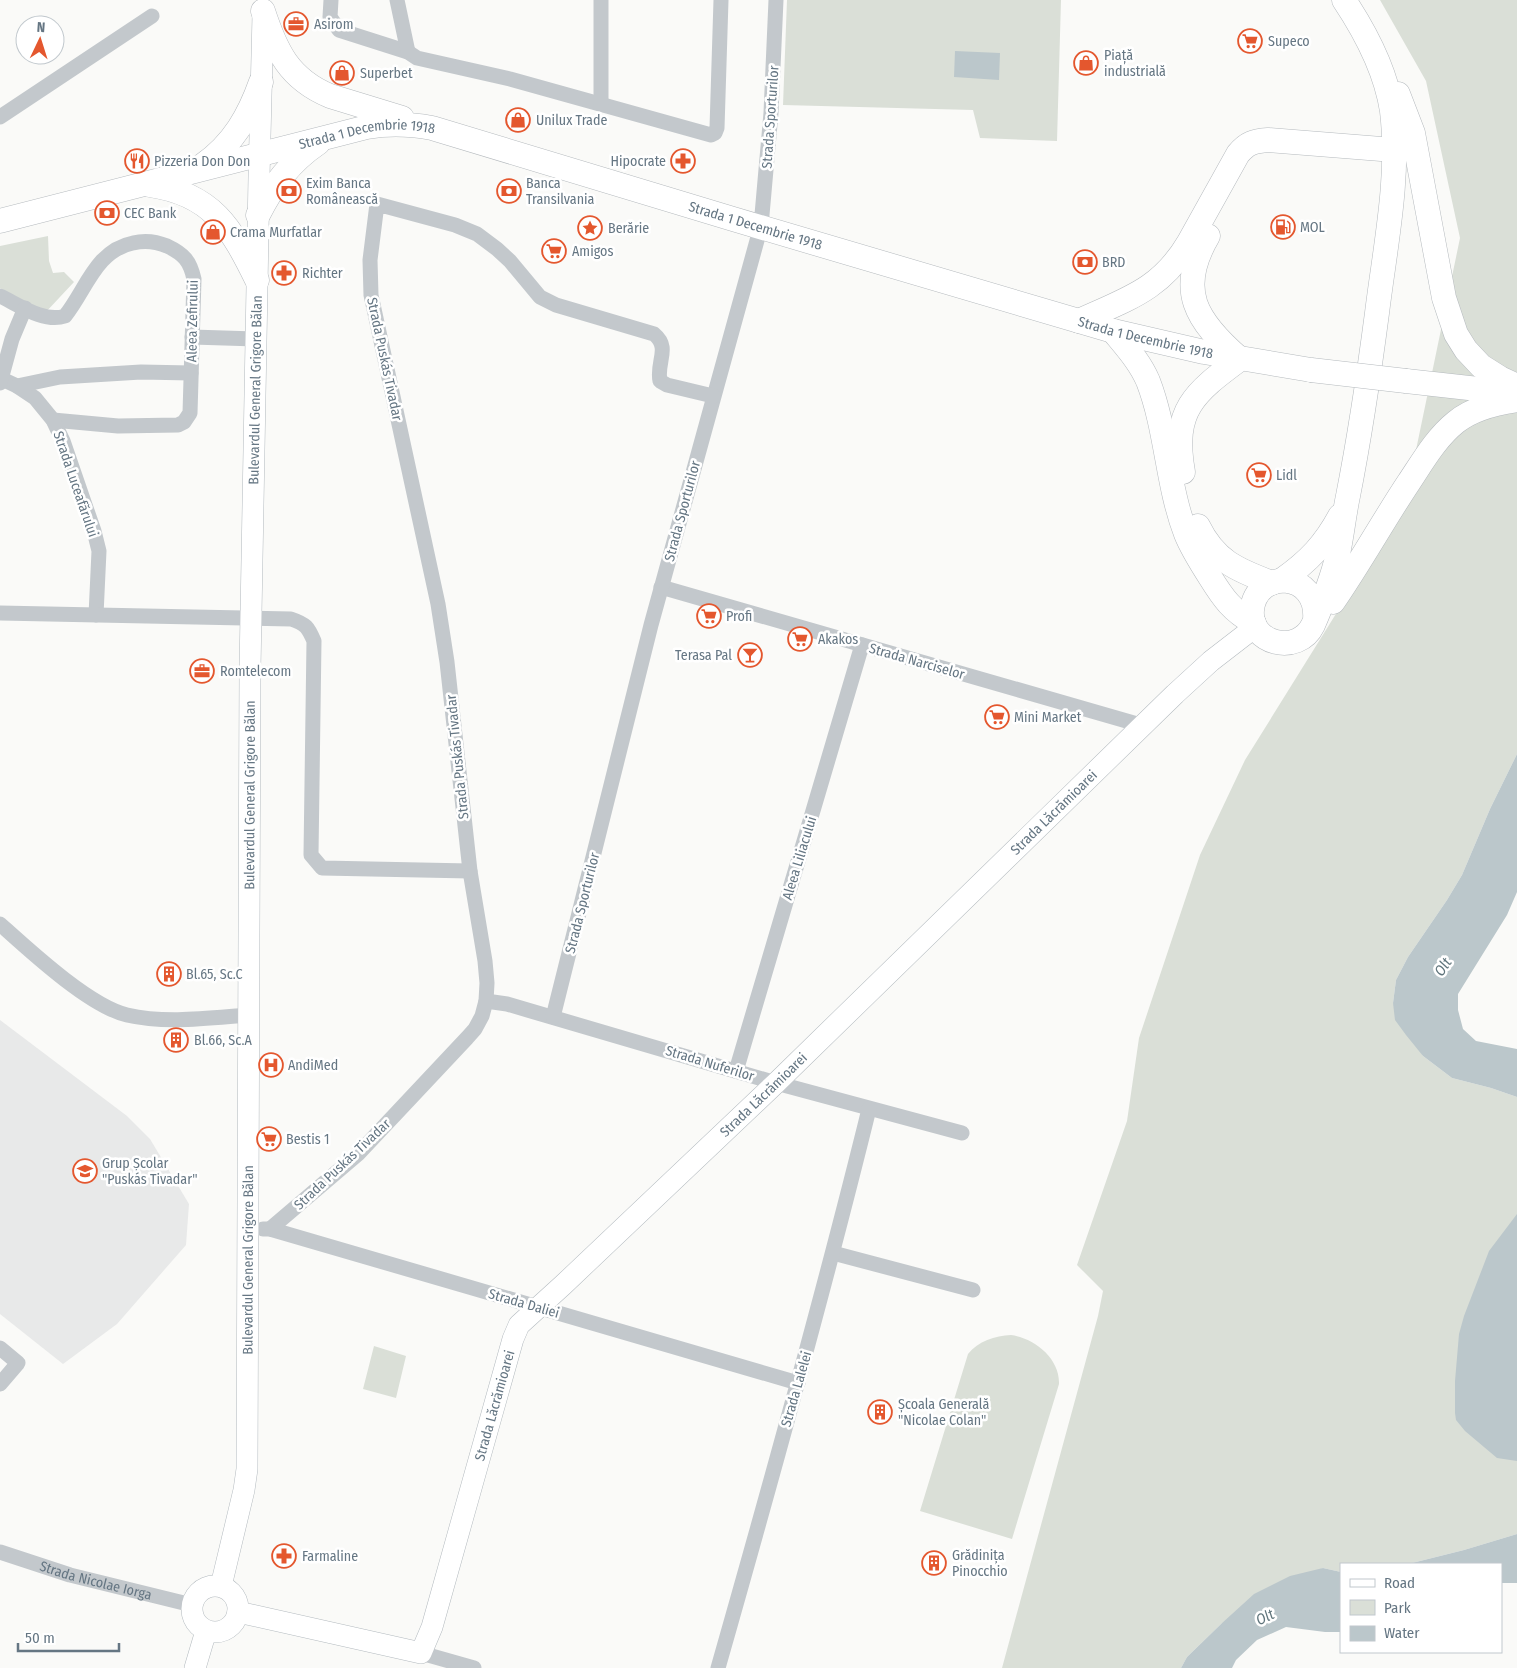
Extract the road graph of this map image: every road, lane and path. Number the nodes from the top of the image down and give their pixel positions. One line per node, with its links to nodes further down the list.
1 (331, 0): 9 (street)
2 (397, 0): 9 (street)
3 (601, 0): 13 (street)
4 (721, 0): 13 (street)
5 (776, 0): 25 (street, Strada Sporturilor)
6 (1344, 0): 10 (main road)
7 (263, 5): 11 (main road, Bulevardul General Grigore Bălan); 15 (main road)
8 (152, 16): 14 (street)
9 (407, 48): 13 (street)
10 (1376, 56): 12 (main road); 37 (main road)
11 (261, 82): 20 (main road, Bulevardul General Grigore Bălan); 21 (main road)
12 (1388, 91): 18 (main road); 19 (main road)
13 (601, 104)
14 (0, 117)
15 (432, 128): 16 (main road, Strada 1 Decembrie 1918); 25 (main road, Strada 1 Decembrie 1918)
16 (326, 137): 20 (main road, Strada 1 Decembrie 1918); 23 (main road)
17 (1284, 141): 18 (main road); 29 (main road); 33 (main road)
18 (1359, 147): 19 (main road)
19 (1394, 150): 42 (main road)
20 (259, 155): 21 (main road, Strada 1 Decembrie 1918); 23 (main road, Bulevardul General Grigore Bălan)
21 (190, 173): 22 (main road, Strada 1 Decembrie 1918)
22 (146, 184): 24 (main road, Strada 1 Decembrie 1918); 26 (main road)
23 (258, 215): 26 (main road, Bulevardul General Grigore Bălan)
24 (0, 221)
25 (761, 226): 29 (main road, Strada 1 Decembrie 1918); 39 (street, Strada Sporturilor)
26 (257, 280): 32 (main road, Bulevardul General Grigore Bălan)
27 (0, 296): 28 (street, Aleea Zefirului)
28 (25, 308): 31 (street, Aleea Zefirului); 35 (street, Strada Luceafărului)
29 (1078, 321): 30 (main road, Strada 1 Decembrie 1918)
30 (1113, 331): 33 (main road, Strada 1 Decembrie 1918); 49 (main road)
31 (192, 337): 32 (street); 34 (street, Aleea Zefirului)
32 (257, 339): 47 (main road, Bulevardul General Grigore Bălan)
33 (1240, 359): 38 (main road, Strada 1 Decembrie 1918, bridge); 43 (main road)
34 (191, 373): 36 (street); 41 (street, Aleea Zefirului)
35 (1, 381): 36 (street, Strada Luceafărului)
36 (17, 386): 41 (street, Strada Luceafărului)
37 (1517, 386)
38 (1517, 394)
39 (713, 396): 44 (street, Strada Sporturilor); 52 (street, Strada Puskás Tivadar)
40 (1517, 400): 48 (main road)
41 (53, 420): 46 (street, Strada Luceafărului)
42 (1348, 495): 43 (main road); 48 (main road)
43 (1277, 581): 48 (main road); 49 (main road)
44 (661, 587): 50 (street, Strada Narciselor); 56 (street, Strada Sporturilor)
45 (0, 612): 46 (street)
46 (96, 615): 47 (street)
47 (251, 618): 52 (street); 55 (main road, Bulevardul General Grigore Bălan)
48 (1313, 624): 49 (main road)
49 (1255, 625): 51 (main road, Strada Lăcrămioarei)
50 (862, 645): 51 (street, Strada Narciselor); 57 (street, Aleea Liliacului)
51 (1144, 726): 58 (main road, Strada Lăcrămioarei)
52 (470, 871): 54 (street, Strada Puskás Tivadar)
53 (0, 924): 55 (street)
54 (486, 1001): 56 (street, Strada Nuferilor); 62 (street, Strada Puskás Tivadar)
55 (249, 1014): 61 (main road, Bulevardul General Grigore Bălan)
56 (553, 1017): 57 (street, Strada Nuferilor)
57 (736, 1071): 58 (street, Strada Nuferilor)
58 (776, 1082): 59 (street, Strada Nuferilor); 65 (main road, Strada Lăcrămioarei)
59 (869, 1109): 60 (street, Strada Nuferilor); 63 (street, Strada Lalelei)
60 (962, 1133)
61 (248, 1228): 62 (street, Strada Daliei); 70 (main road, Bulevardul General Grigore Bălan)
62 (270, 1229): 65 (street, Strada Daliei)
63 (833, 1253): 64 (street); 67 (street, Strada Lalelei)
64 (973, 1290)
65 (537, 1308): 67 (street, Strada Daliei); 74 (main road, Strada Lăcrămioarei)
66 (0, 1348): 68 (street)
67 (798, 1383): 77 (street, Strada Lalelei)
68 (0, 1384)
69 (0, 1552): 71 (street, Strada Nicolae Iorga)
70 (221, 1586): 71 (main road); 72 (main road)
71 (192, 1605): 73 (main road)
72 (238, 1612): 73 (main road); 74 (main road)
73 (206, 1631): 75 (main road)
74 (421, 1653): 76 (street)
75 (195, 1668)
76 (474, 1668)
77 (718, 1668)

